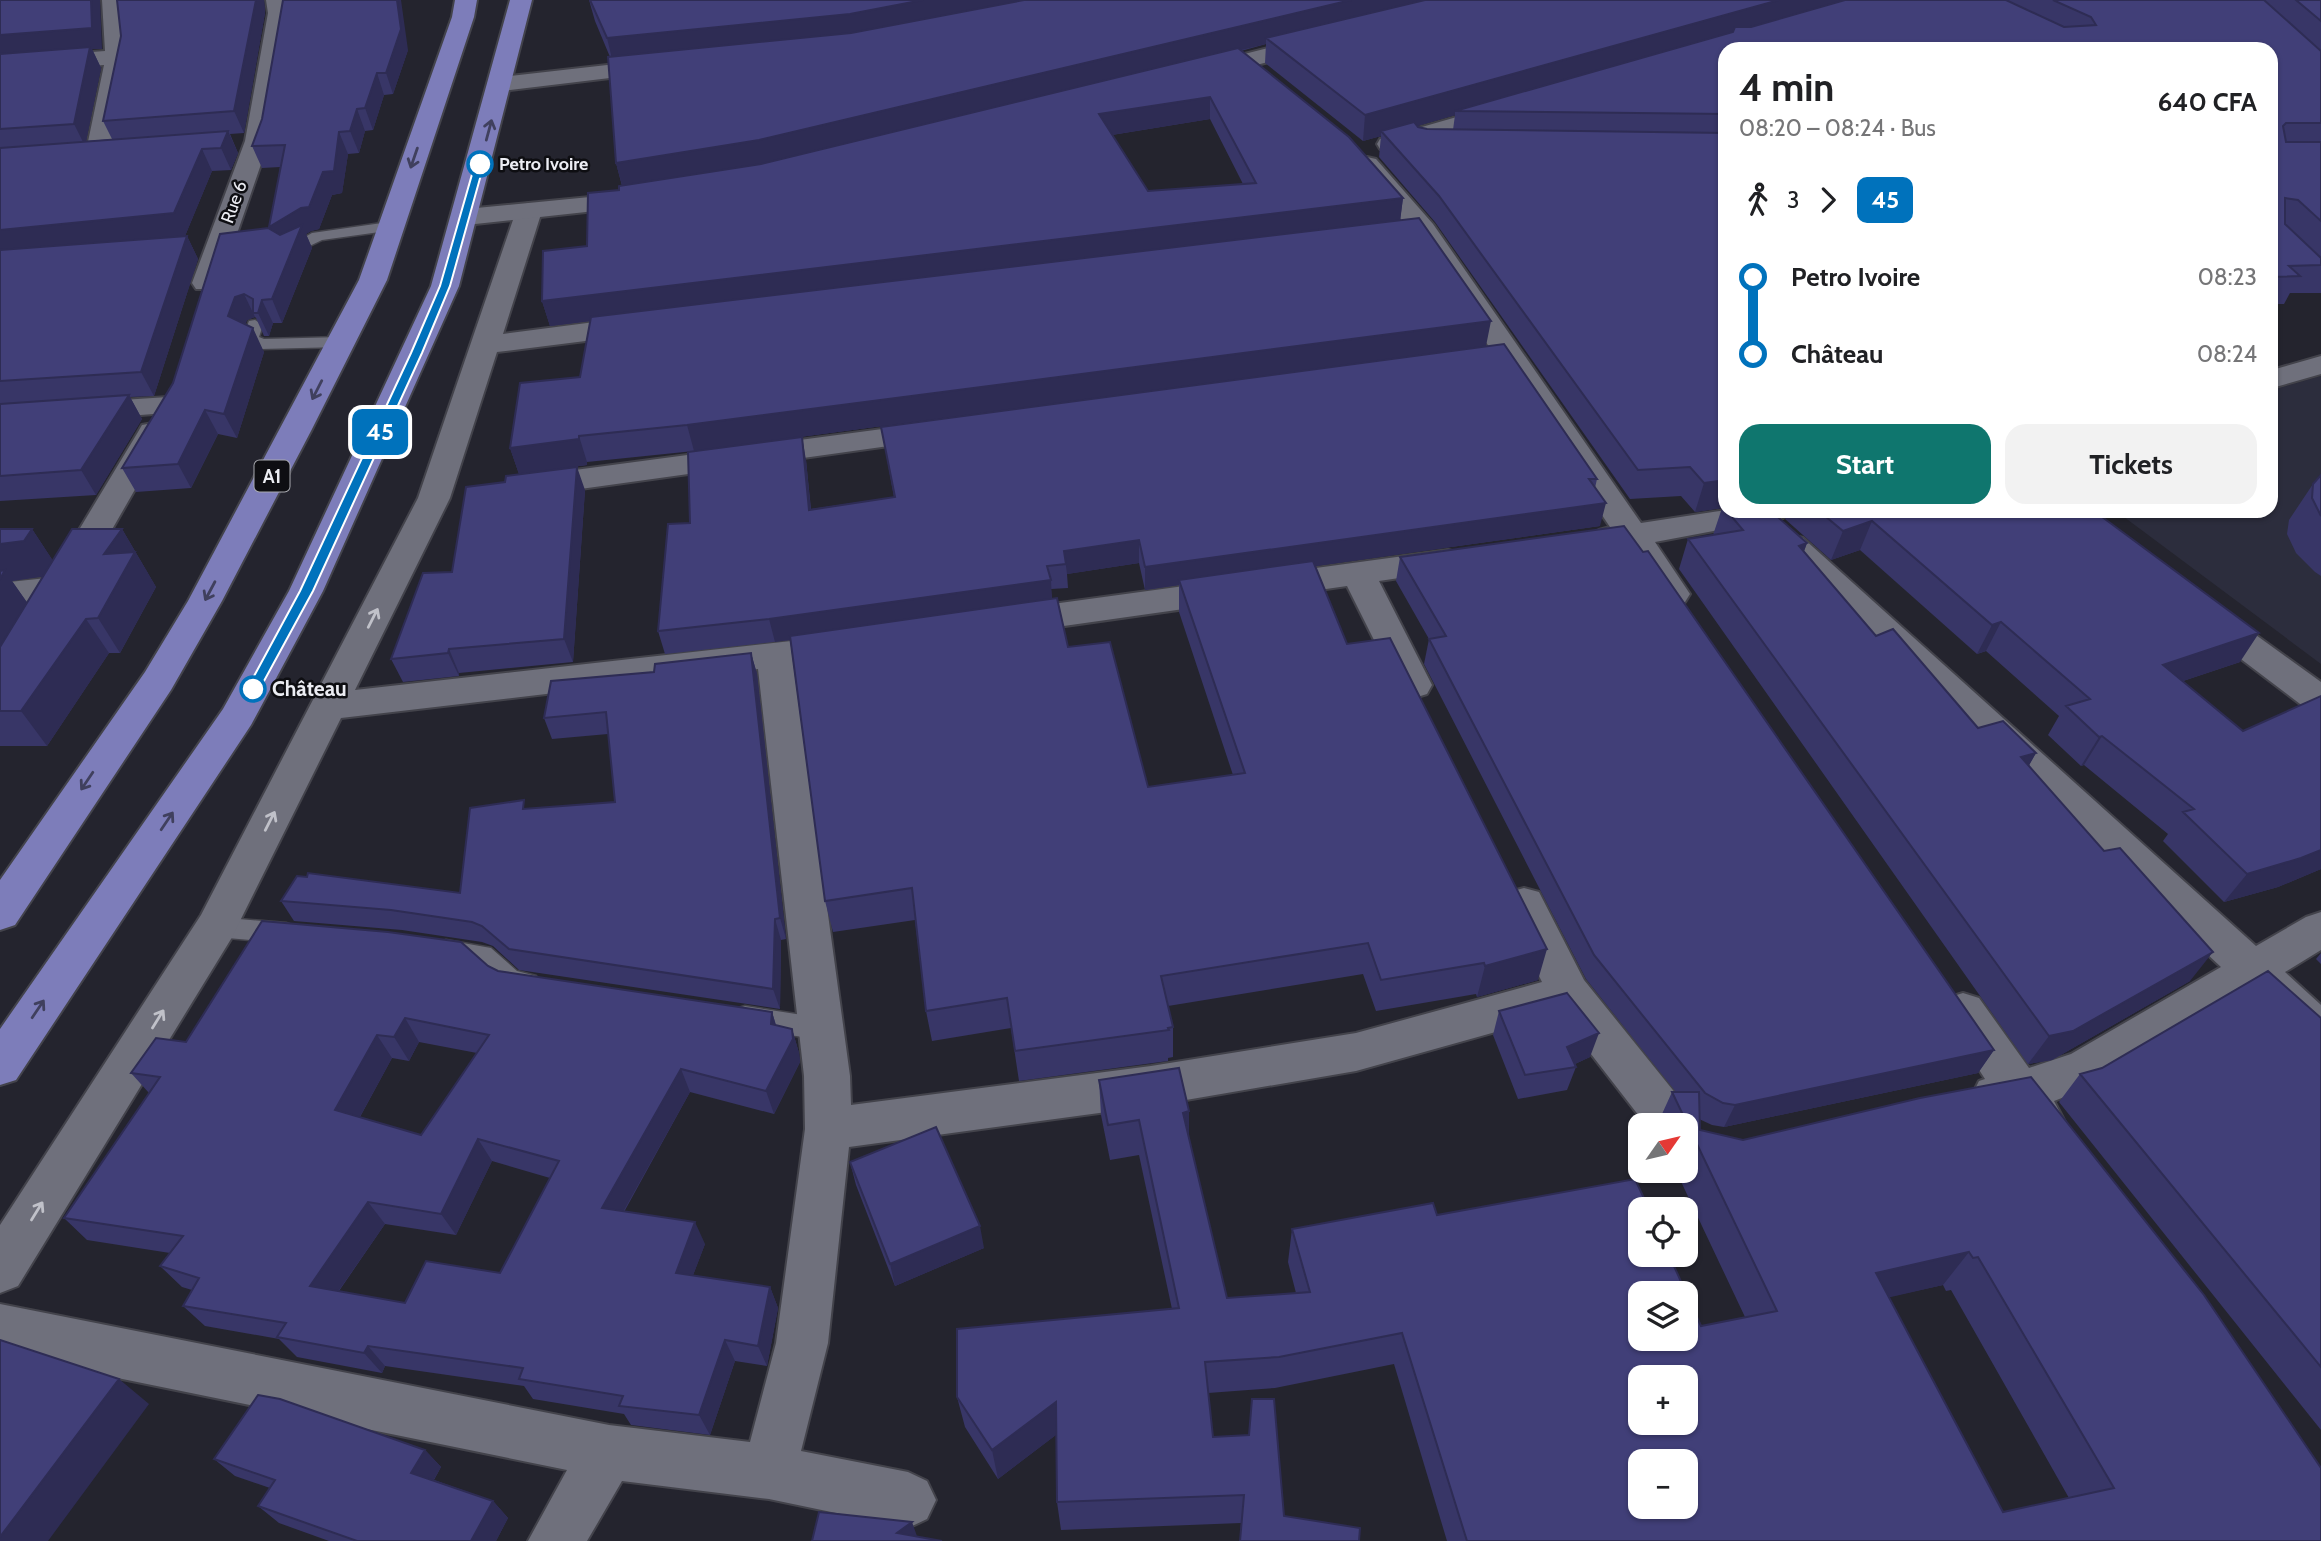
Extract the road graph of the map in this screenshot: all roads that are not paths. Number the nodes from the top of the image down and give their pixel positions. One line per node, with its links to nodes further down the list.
1 (113, 0): 6 (street)
2 (277, 0): 24 (street, Rue 6)
3 (466, 0): 20 (main road, A1, one-way to 20)
4 (521, 0): 10 (main road)
5 (1339, 38): 9 (street)
6 (117, 57): 8 (street); 15 (street)
7 (678, 64): 10 (street)
8 (0, 66)
9 (1179, 78)
10 (501, 85): 19 (main road, one-way to 10)
11 (1520, 106): 12 (street)
12 (1387, 145): 13 (street); 21 (street)
13 (1468, 146)
14 (124, 153): 15 (street)
15 (97, 156): 16 (street)
16 (69, 157)
17 (659, 198): 18 (street)
18 (530, 211): 19 (street); 28 (street)
19 (466, 217): 64 (main road, one-way to 19)
20 (389, 227): 23 (lane); 27 (main road, A1)
21 (1424, 230): 22 (street); 36 (street)
22 (1396, 233)
23 (289, 251)
24 (199, 306)
25 (663, 323): 28 (street)
26 (255, 325): 27 (lane)
27 (341, 342): 52 (main road, A1, one-way to 52)
28 (483, 345): 49 (street, one-way to 28)
29 (2321, 365): 30 (street)
30 (2278, 377)
31 (0, 417): 40 (street)
32 (959, 428): 33 (street)
33 (503, 489)
34 (1734, 518): 36 (street)
35 (1769, 518): 57 (street)
36 (1632, 535): 37 (street); 44 (street)
37 (1581, 542)
38 (1478, 556): 39 (street)
39 (1359, 575): 45 (street); 50 (street)
40 (61, 588): 41 (street); 43 (street)
41 (0, 594)
42 (2188, 602): 48 (street)
43 (40, 622)
44 (1695, 625)
45 (981, 626)
46 (871, 643): 47 (street)
47 (775, 657): 49 (street); 62 (street)
48 (2321, 701)
49 (329, 706): 53 (street, one-way to 49)
50 (1433, 722)
51 (1507, 870): 60 (street)
52 (0, 913)
53 (216, 927): 55 (lane); 70 (street, one-way to 53)
54 (2321, 929): 57 (street)
55 (309, 935)
56 (428, 947): 59 (lane)
57 (2252, 970): 63 (street); 65 (street)
58 (1939, 977): 65 (street)
59 (552, 987)
60 (1569, 993): 67 (street); 68 (street)
61 (727, 1014): 62 (lane)
62 (822, 1029): 68 (street)
63 (2321, 1032)
64 (0, 1066)
65 (2018, 1091): 66 (street); 69 (street)
66 (1951, 1102)
67 (1667, 1113)
68 (828, 1129): 73 (street)
69 (2069, 1156)
70 (0, 1269)
71 (0, 1329): 72 (street)
72 (609, 1452): 73 (street); 75 (street)
73 (769, 1472): 74 (street)
74 (908, 1500)
75 (556, 1541)

